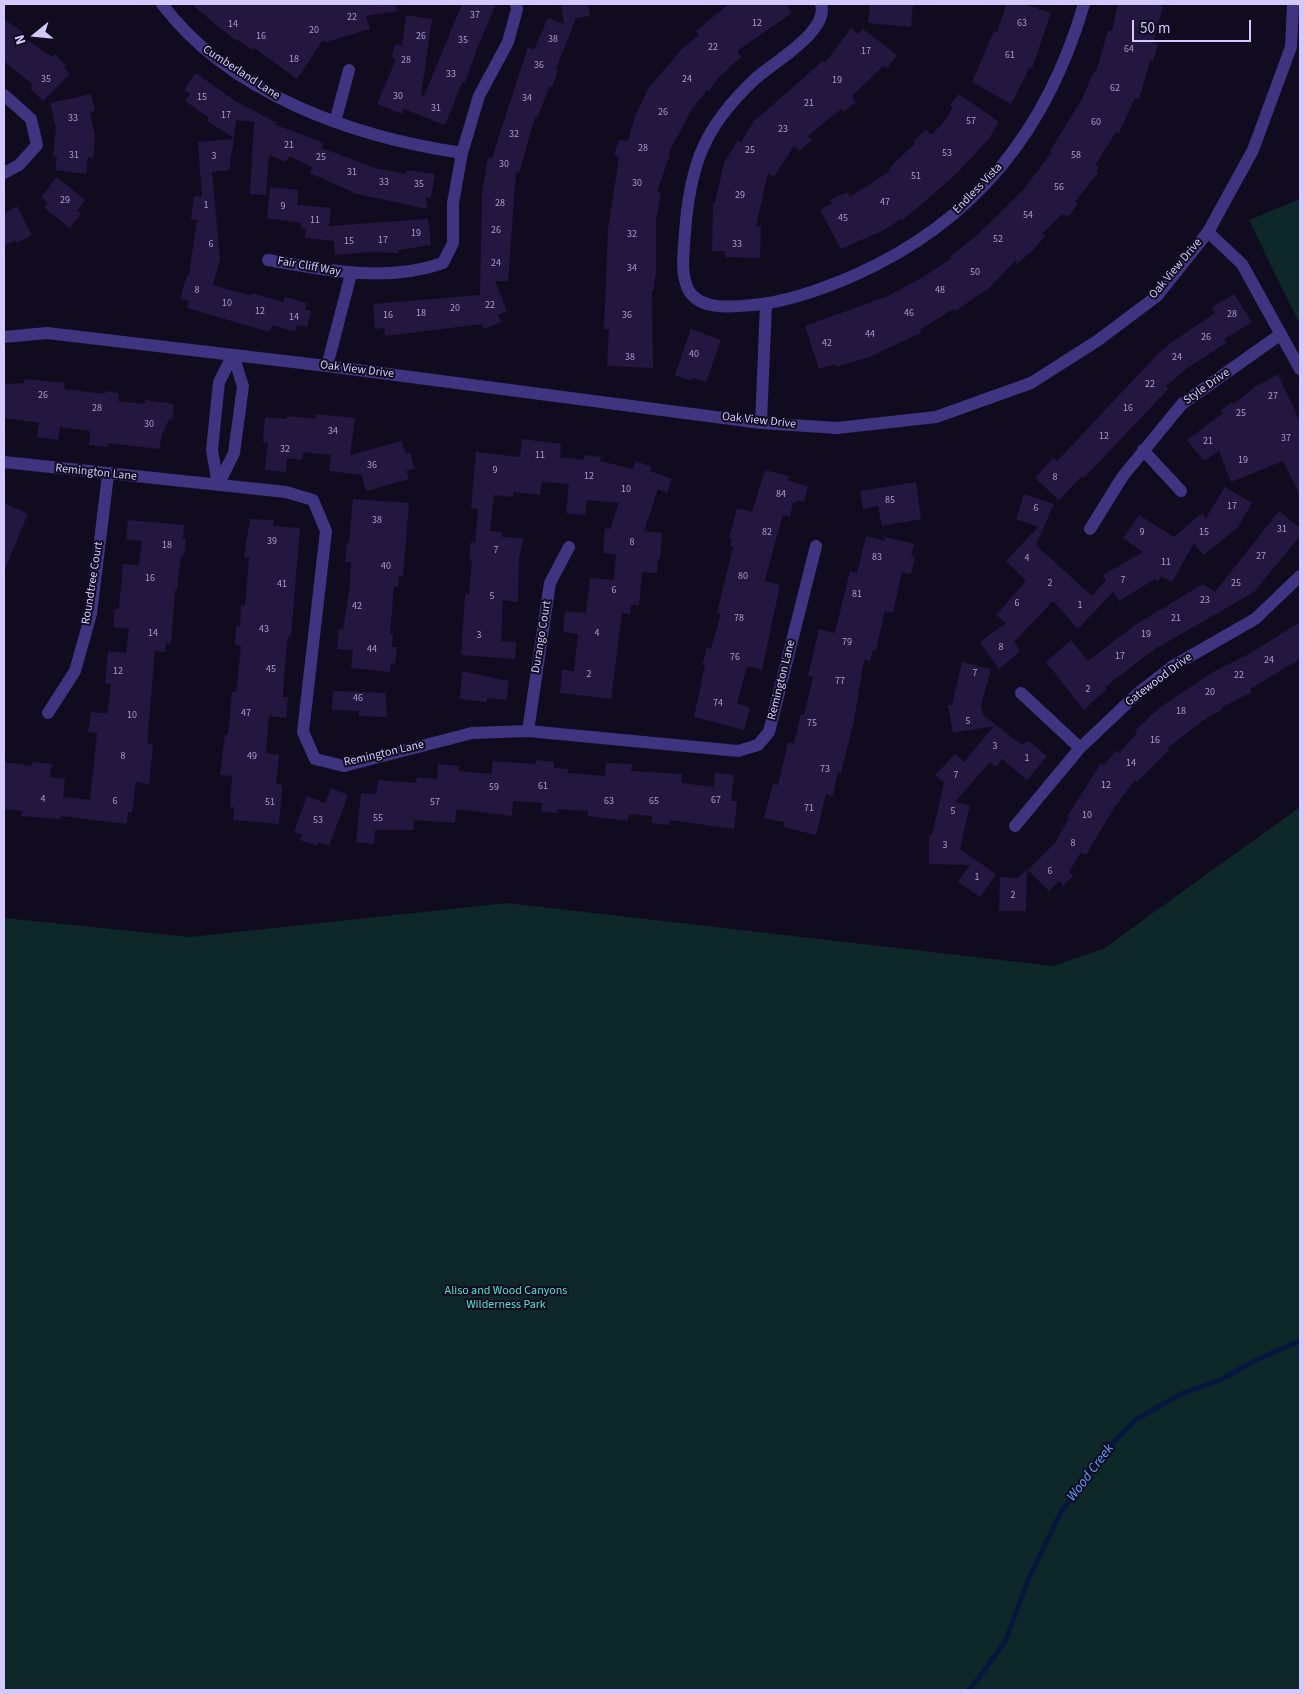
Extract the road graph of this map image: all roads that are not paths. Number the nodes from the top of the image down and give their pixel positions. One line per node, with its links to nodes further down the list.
1 (162, 4): 8 (street, Cumberland Lane)
2 (516, 4): 9 (street, Fair Cliff Way)
3 (820, 4): 14 (street, Endless Vista)
4 (1084, 4): 14 (street, Endless Vista)
5 (1293, 4): 11 (street, Oak View Drive)
6 (349, 70): 8 (street)
7 (4, 95): 10 (street)
8 (335, 122): 9 (street, Cumberland Lane)
9 (462, 153): 13 (street, Fair Cliff Way)
10 (4, 173)
11 (1208, 232): 15 (street); 20 (street, Oak View Drive)
12 (268, 260): 13 (street, Fair Cliff Way)
13 (351, 274): 18 (street)
14 (766, 304): 20 (street)
15 (1281, 334): 19 (street); 23 (street, Style Drive)
16 (4, 337): 17 (street, Oak View Drive)
17 (234, 355): 18 (street, Oak View Drive); 21 (street); 22 (street)
18 (327, 366): 20 (street, Oak View Drive)
19 (1300, 369)
20 (761, 423)
21 (214, 429): 22 (street); 26 (street)
22 (237, 431): 26 (street)
23 (1143, 450): 27 (street); 28 (street, Style Drive)
24 (4, 462): 25 (street, Remington Lane)
25 (108, 475): 26 (street, Remington Lane); 33 (street, Roundtree Court)
26 (218, 485): 34 (street, Remington Lane)
27 (1181, 490)
28 (1090, 529)
29 (816, 546): 34 (street, Remington Lane)
30 (569, 547): 34 (street, Durango Court)
31 (1300, 576): 35 (street, Gatewood Drive)
32 (1021, 693): 35 (street)
33 (48, 713)
34 (528, 731)
35 (1080, 748): 36 (street, Gatewood Drive)
36 (1015, 826)

